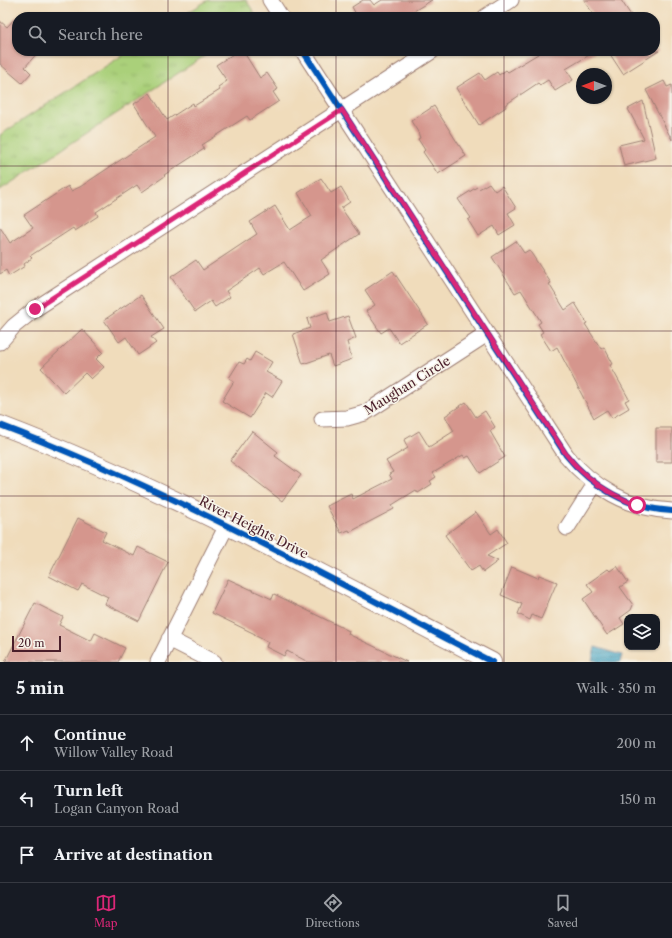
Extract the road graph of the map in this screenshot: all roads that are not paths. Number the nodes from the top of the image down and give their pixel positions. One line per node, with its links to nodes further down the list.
1 (270, 0): 3 (street)
2 (511, 0): 4 (street)
3 (278, 12)
4 (493, 12)
5 (306, 56): 7 (street)
6 (424, 56): 7 (street)
7 (342, 110): 8 (street); 9 (street)
8 (487, 334): 10 (street, Maughan Circle); 12 (street)
9 (0, 342)
10 (322, 419)
11 (0, 426): 14 (street, River Heights Drive)
12 (595, 484): 13 (street); 15 (street)
13 (672, 511)
14 (227, 525): 16 (street); 19 (street, River Heights Drive)
15 (567, 528)
16 (170, 639): 17 (street); 18 (street)
17 (158, 662)
18 (214, 662)
19 (492, 662)

